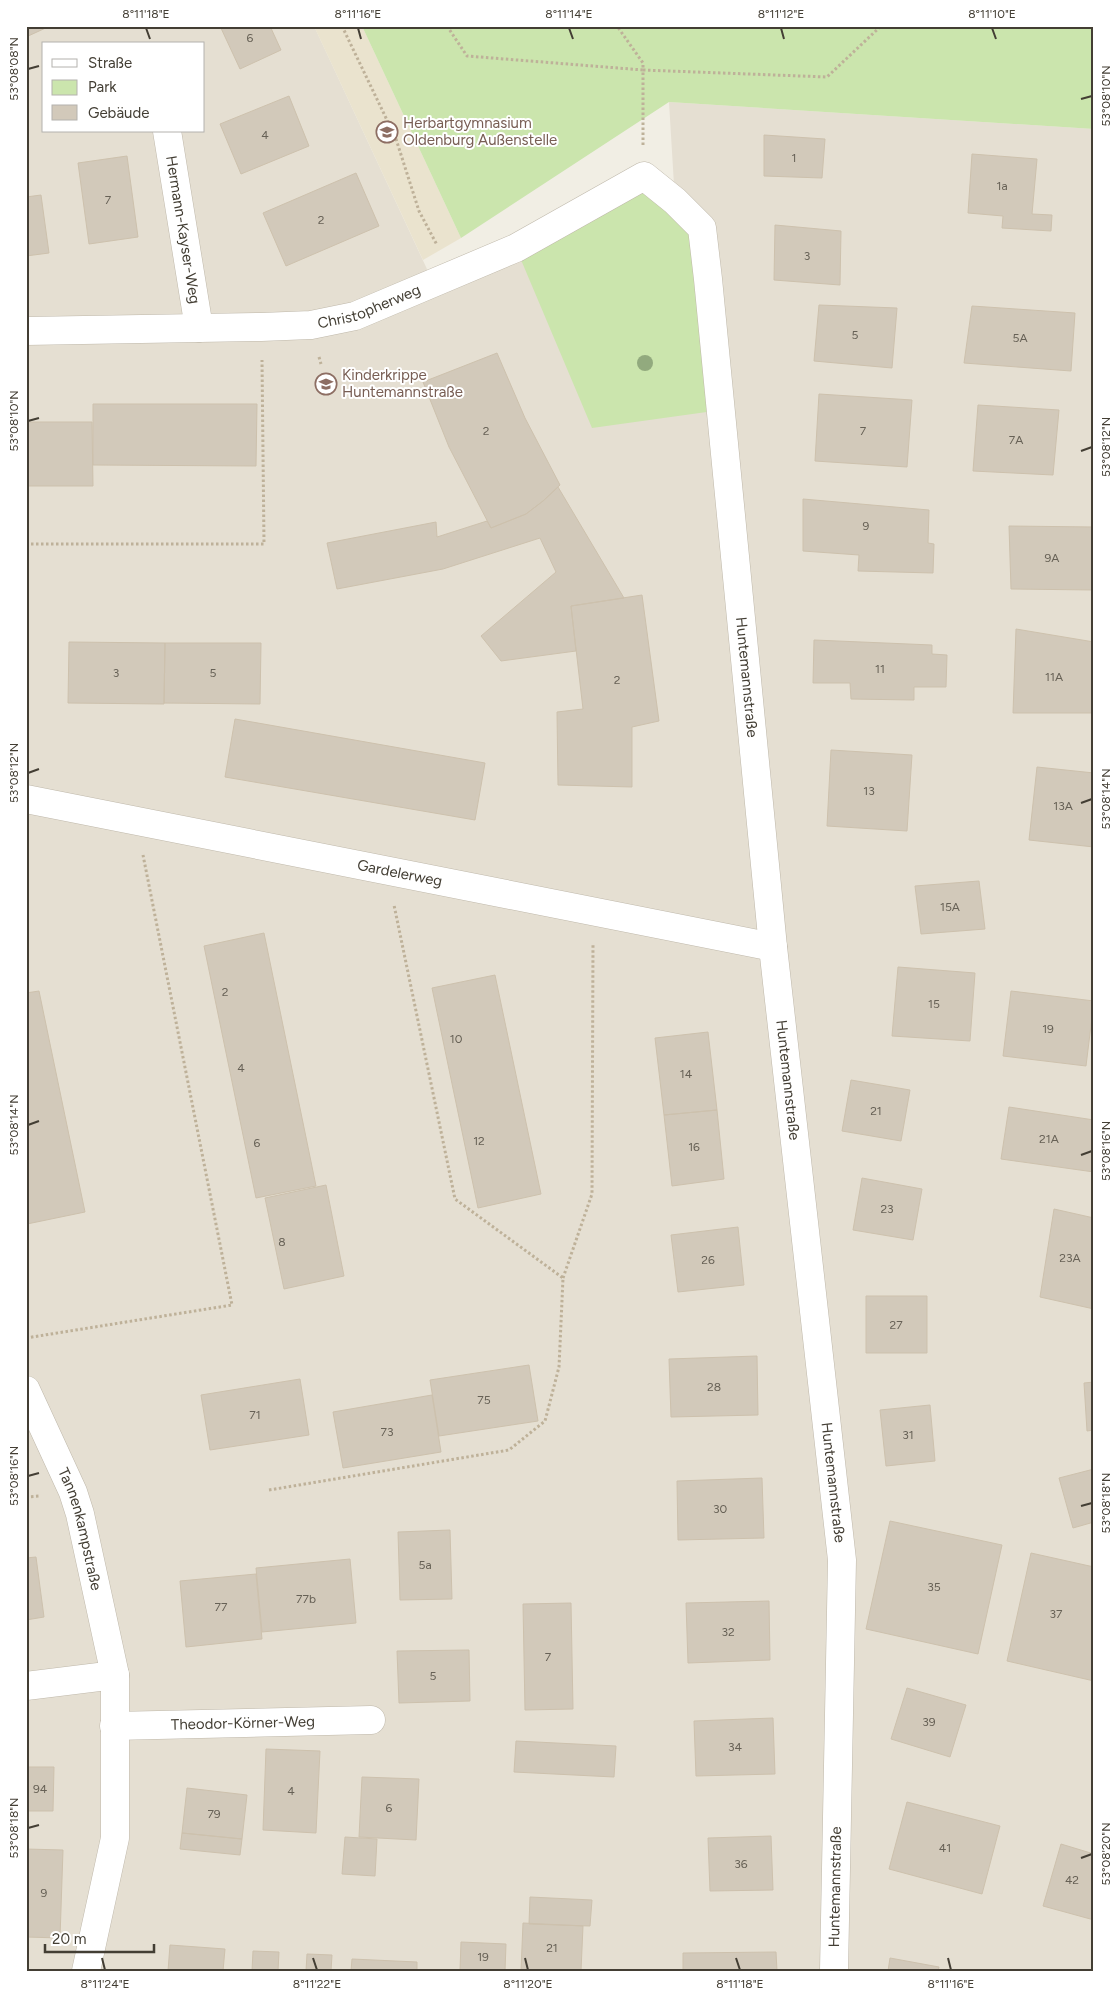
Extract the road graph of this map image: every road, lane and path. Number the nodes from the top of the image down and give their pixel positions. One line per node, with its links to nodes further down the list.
1 (342, 26): 8 (path)
2 (447, 26): 5 (path)
3 (617, 26): 5 (path)
4 (881, 26): 5 (path)
5 (643, 70): 7 (path)
6 (167, 132): 9 (street, Hermann-Kayser-Weg)
7 (644, 176): 8 (street, Christopherweg); 17 (street, Huntemannstraße)
8 (454, 275): 10 (street, Christopherweg)
9 (199, 328): 10 (street, Christopherweg); 11 (street, Christopherweg)
10 (261, 328): 12 (path)
11 (26, 332)
12 (26, 544)
13 (26, 799): 14 (street, Gardelerweg)
14 (136, 820): 15 (street, Gardelerweg); 19 (path)
15 (386, 870): 16 (street, Gardelerweg); 18 (path)
16 (593, 912): 17 (street, Gardelerweg); 18 (path)
17 (772, 948): 27 (street, Huntemannstraße)
18 (563, 1278): 21 (path)
19 (26, 1338)
20 (26, 1390): 22 (street, Tannenkampstraße)
21 (269, 1490)
22 (115, 1675): 23 (street); 25 (street, Tannenkampstraße)
23 (26, 1686)
24 (371, 1720): 25 (street, Theodor-Körner-Weg)
25 (114, 1726): 26 (street, Tannenkampstraße)
26 (86, 1971)
27 (834, 1971)

